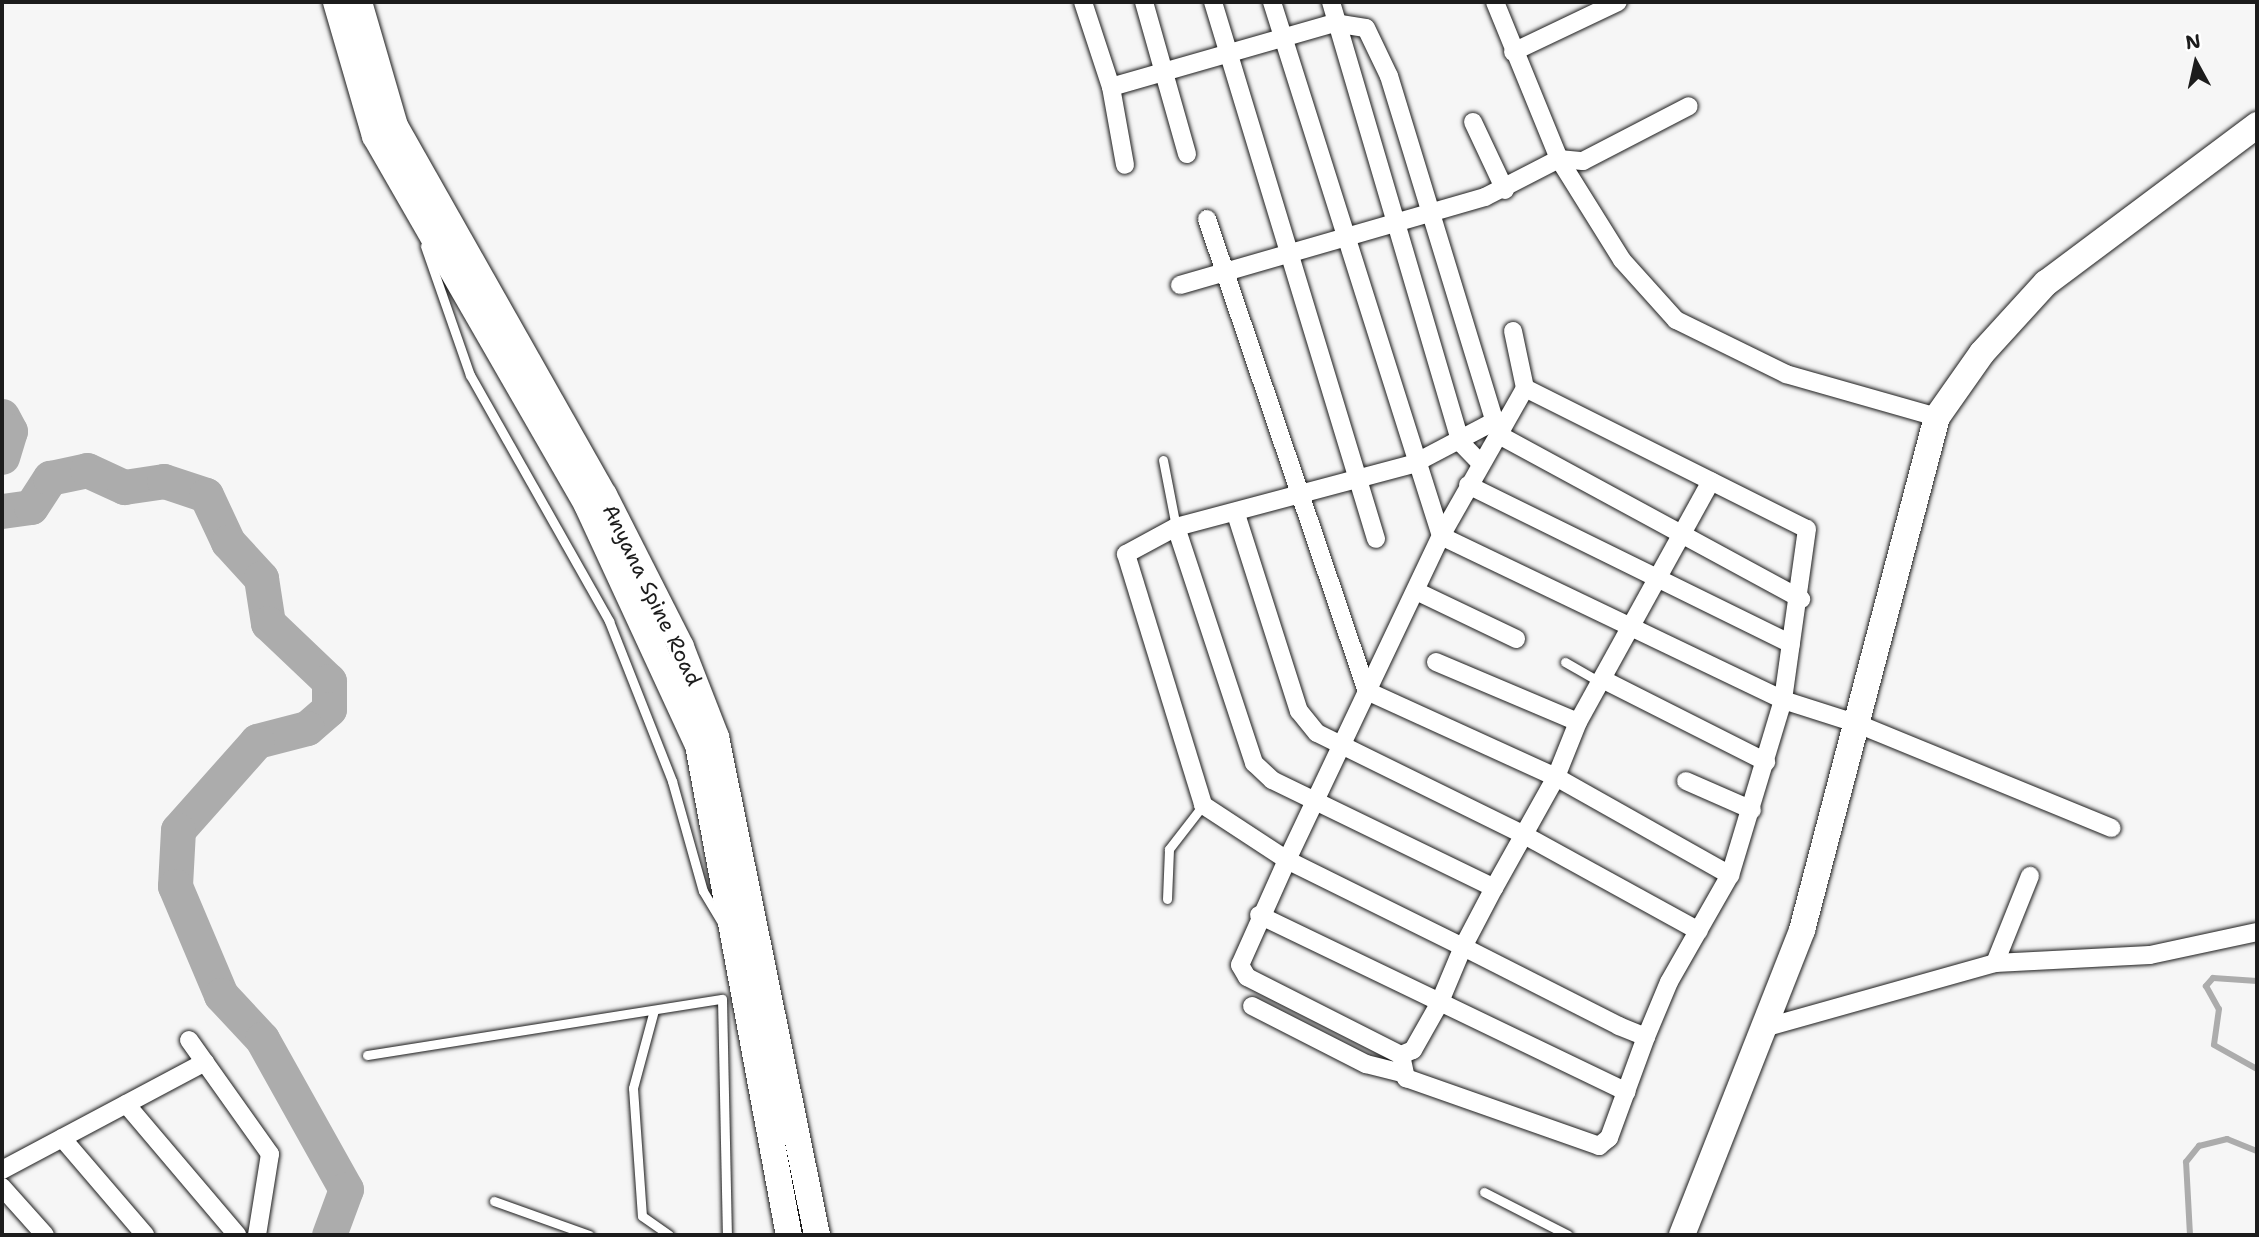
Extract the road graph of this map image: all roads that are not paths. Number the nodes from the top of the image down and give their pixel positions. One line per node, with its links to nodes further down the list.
1 (336, 2): 24 (main road, Anyana Spine Road)
2 (359, 2): 105 (main road, Anyana Spine Road)
3 (1083, 2): 15 (street)
4 (1143, 2): 14 (street)
5 (1213, 2): 12 (street)
6 (1272, 2): 11 (street)
7 (1331, 2): 10 (street)
8 (1494, 2): 13 (street)
9 (1618, 2): 13 (street)
10 (1334, 23): 11 (street); 23 (street); 26 (street)
11 (1283, 36): 12 (street); 27 (street)
12 (1229, 52): 14 (street); 28 (street)
13 (1513, 52): 20 (street)
14 (1164, 75): 15 (street); 19 (street)
15 (1111, 87): 21 (street)
16 (1689, 106): 20 (street)
17 (1473, 122): 22 (street)
18 (2257, 125): 33 (main road)
19 (1187, 155)
20 (1559, 159): 22 (street); 33 (street)
21 (1125, 165)
22 (1506, 190): 23 (street)
23 (1430, 210): 26 (street); 34 (street)
24 (415, 215): 78 (lane); 78 (main road, Anyana Spine Road)
25 (1207, 219): 29 (street)
26 (1394, 223): 27 (street); 35 (street)
27 (1347, 237): 28 (street); 37 (street)
28 (1286, 252): 29 (street); 39 (street)
29 (1228, 273): 30 (street); 42 (street)
30 (1180, 285)
31 (1513, 331): 32 (street)
32 (1525, 388): 34 (street); 40 (street)
33 (1937, 417): 60 (main road)
34 (1497, 428): 35 (street); 38 (street); 45 (street)
35 (1461, 443): 37 (street); 38 (street)
36 (1163, 460): 44 (lane)
37 (1413, 464): 39 (street); 46 (street)
38 (1481, 464): 41 (street)
39 (1359, 477): 42 (street); 47 (street)
40 (1711, 481): 45 (street); 50 (street)
41 (1468, 485): 46 (street); 48 (street)
42 (1301, 494): 43 (street); 57 (street)
43 (1236, 514): 44 (street); 61 (street)
44 (1176, 527): 65 (street); 66 (street)
45 (1685, 532): 48 (street); 50 (street)
46 (1441, 536): 49 (street); 51 (street)
47 (1376, 539)
48 (1660, 579): 51 (street); 53 (street)
49 (1416, 592): 52 (street); 57 (street)
50 (1801, 599): 53 (street)
51 (1631, 625): 56 (street); 58 (street)
52 (1516, 639)
53 (1791, 644): 58 (street)
54 (1436, 662): 59 (street)
55 (1565, 662): 56 (lane)
56 (1601, 680): 59 (street); 62 (street)
57 (1367, 691): 61 (street); 63 (street)
58 (1783, 700): 60 (street); 62 (street)
59 (1578, 722): 63 (street)
60 (1858, 724): 68 (street); 84 (main road)
61 (1341, 748): 65 (street); 69 (street)
62 (1766, 762): 67 (street)
63 (1556, 777): 69 (street); 71 (street)
64 (1686, 781): 67 (street)
65 (1320, 798): 70 (street); 73 (street)
66 (1203, 805): 70 (street); 74 (lane)
67 (1752, 810): 71 (street)
68 (2112, 828)
69 (1526, 836): 73 (street); 76 (street)
70 (1287, 860): 75 (street); 79 (street)
71 (1730, 875): 76 (street)
72 (2030, 876): 80 (street)
73 (1494, 888): 79 (street)
74 (1167, 899)
75 (1259, 915): 81 (street); 89 (street)
76 (1699, 931): 85 (street)
77 (2257, 932): 80 (street)
78 (737, 944): 104 (main road, Anyana Spine Road)
79 (1463, 947): 81 (street); 85 (street)
80 (1995, 962): 84 (street)
81 (1439, 1004): 89 (street); 90 (street)
82 (1252, 1006): 89 (street)
83 (654, 1010): 87 (lane); 102 (lane); 103 (lane)
84 (1764, 1028): 107 (main road)
85 (1646, 1037): 90 (street)
86 (189, 1041): 88 (street)
87 (366, 1055)
88 (205, 1062): 91 (street); 100 (street)
89 (1401, 1064): 90 (street)
90 (1627, 1092)
91 (127, 1104): 92 (street); 99 (street)
92 (62, 1138): 93 (street); 98 (street)
93 (2, 1170)
94 (2, 1187): 97 (street)
95 (1484, 1192): 106 (lane)
96 (494, 1200): 101 (lane)
97 (45, 1235)
98 (145, 1235)
99 (237, 1235)
100 (257, 1235)
101 (589, 1235)
102 (669, 1235)
103 (727, 1235)
104 (789, 1235)
105 (817, 1235)
106 (1567, 1235)
107 (1682, 1235)

